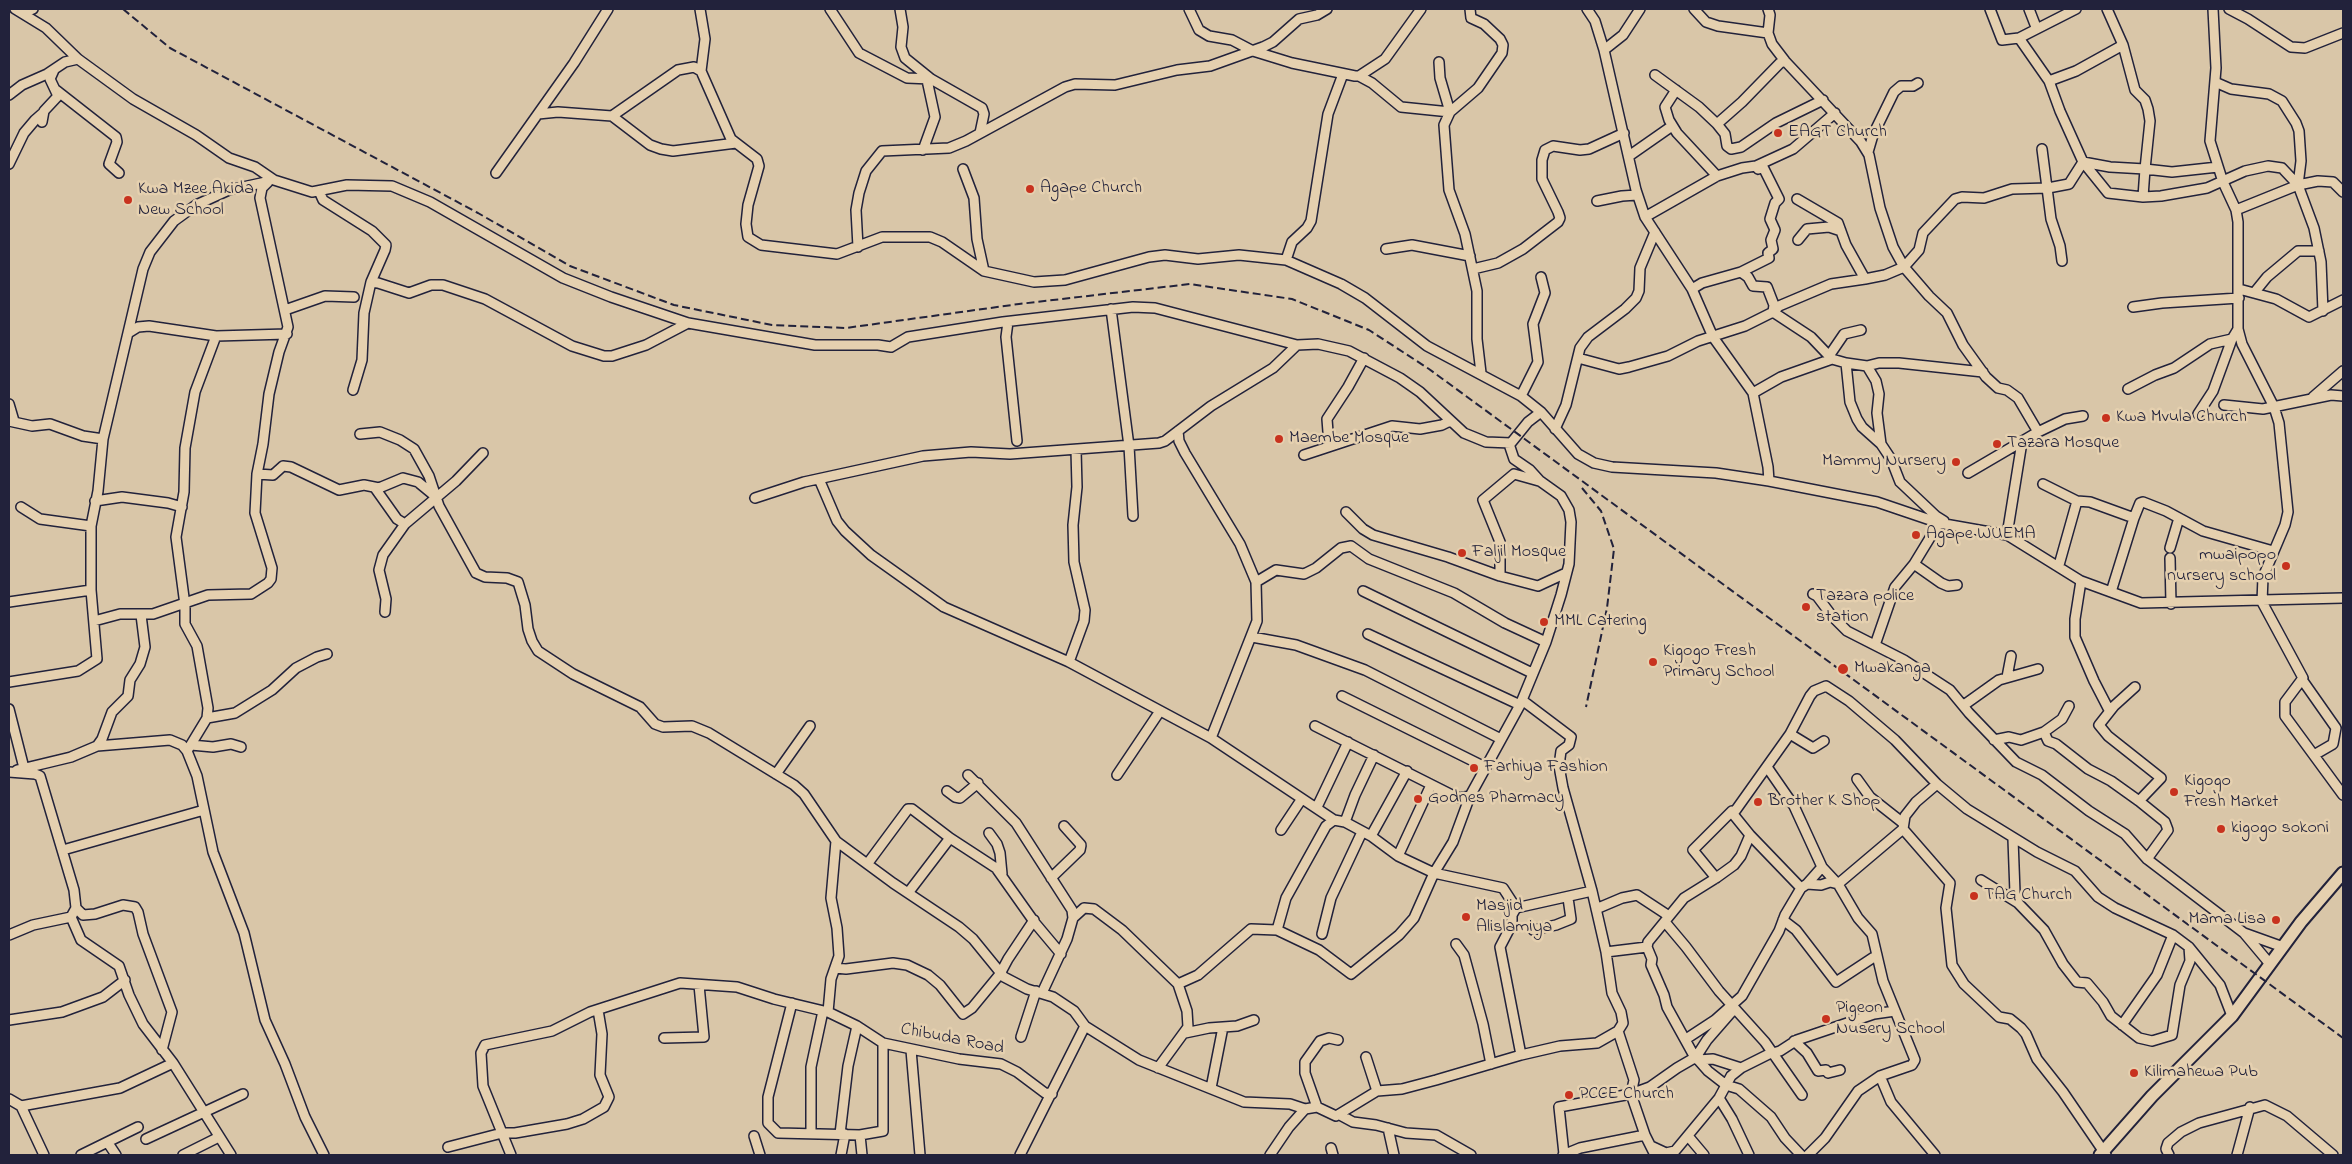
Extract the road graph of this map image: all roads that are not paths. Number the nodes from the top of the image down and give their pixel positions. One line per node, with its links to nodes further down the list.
1 (15, 9): 21 (street)
2 (32, 9): 21 (street)
3 (608, 9): 47 (street)
4 (700, 9): 33 (street)
5 (830, 9): 37 (street)
6 (900, 9): 37 (street)
7 (1189, 9): 28 (street)
8 (1327, 9): 28 (street)
9 (1421, 9): 36 (street)
10 (1470, 9): 45 (street)
11 (1587, 9): 27 (street)
12 (1640, 9): 27 (street)
13 (1694, 9): 23 (street)
14 (1768, 9): 23 (street)
15 (1990, 9): 25 (street)
16 (2029, 9): 22 (street)
17 (2076, 9): 22 (street)
18 (2107, 9): 26 (street)
19 (2214, 9): 40 (street)
20 (2229, 9): 24 (street)
21 (24, 13): 29 (street)
22 (2036, 27): 25 (street)
23 (1768, 33): 30 (street)
24 (2343, 33)
25 (2019, 38): 38 (street)
26 (2123, 45): 38 (street); 62 (street)
27 (1604, 50): 52 (street)
28 (1253, 51): 34 (street); 51 (street)
29 (78, 59): 32 (street); 67 (street)
30 (1785, 61): 44 (street); 49 (street)
31 (1439, 62): 45 (street)
32 (54, 70): 41 (street); 43 (street)
33 (700, 70): 48 (street); 53 (street)
34 (1343, 74): 36 (street); 88 (street)
35 (1655, 75): 42 (street)
36 (1359, 76): 45 (street)
37 (929, 80): 51 (street); 55 (street)
38 (2049, 81): 58 (street)
39 (1918, 82): 56 (street)
40 (2215, 82): 61 (street); 71 (street)
41 (56, 90): 59 (street); 64 (street)
42 (1676, 90): 49 (street); 50 (street)
43 (9, 94)
44 (1822, 100): 46 (street); 49 (street)
45 (1450, 112): 87 (street)
46 (1835, 112): 56 (street); 60 (street)
47 (538, 114): 48 (street); 65 (street)
48 (612, 116): 53 (street)
49 (1717, 124)
50 (1672, 126): 57 (street); 66 (street)
51 (980, 133): 55 (street)
52 (1624, 133): 57 (street); 91 (street)
53 (736, 143): 84 (street)
54 (2042, 149): 72 (street)
55 (923, 150): 84 (street)
56 (1868, 152): 90 (street)
57 (1629, 156): 75 (street)
58 (2083, 162): 62 (street); 72 (street); 76 (street)
59 (9, 164)
60 (1756, 166): 66 (street); 93 (street)
61 (2218, 167): 62 (street); 68 (street)
62 (2145, 168): 76 (street)
63 (963, 169): 92 (street)
64 (119, 173)
65 (496, 173)
66 (1717, 176): 80 (street)
67 (270, 181): 73 (street); 104 (street); 111 (street)
68 (2223, 182): 71 (street); 76 (street); 79 (street)
69 (2332, 182): 70 (street); 71 (street); 74 (street)
70 (2343, 182)
71 (2298, 185): 79 (street); 86 (street)
72 (2048, 188): 89 (street); 90 (street)
73 (319, 191): 96 (street); 108 (street)
74 (2343, 192)
75 (1637, 195): 78 (street); 80 (street)
76 (2143, 197)
77 (1796, 199): 81 (street)
78 (1597, 201)
79 (2236, 210): 99 (street)
80 (1645, 217): 82 (street)
81 (1841, 231): 83 (street); 95 (street)
82 (1655, 232): 97 (street); 118 (street)
83 (1798, 240)
84 (858, 247): 92 (street)
85 (1386, 249): 87 (street)
86 (2319, 251): 98 (street); 105 (street)
87 (1470, 256): 91 (street)
88 (1286, 260): 92 (street); 124 (street)
89 (2062, 261)
90 (1904, 267): 95 (street); 123 (street)
91 (1474, 270): 124 (street)
92 (984, 271)
93 (1741, 272): 97 (street); 106 (street)
94 (1541, 277): 128 (street)
95 (1865, 279): 106 (street)
96 (371, 282): 108 (street); 126 (street)
97 (1692, 289): 114 (street)
98 (2254, 293): 99 (street); 105 (street)
99 (2239, 294): 102 (street); 109 (street)
100 (354, 297): 104 (street)
101 (2343, 300): 105 (street)
102 (2132, 307)
103 (1111, 309): 107 (street); 116 (street); 149 (street)
104 (285, 310): 112 (street)
105 (2323, 311)
106 (1773, 312): 114 (street); 119 (street)
107 (1008, 322): 108 (street); 144 (street)
108 (688, 323)
109 (2238, 329): 115 (street); 133 (street)
110 (1861, 330): 119 (street)
111 (130, 332): 113 (street); 143 (street)
112 (287, 334): 113 (street); 154 (street)
113 (216, 336): 165 (street)
114 (1713, 337): 118 (street); 127 (street)
115 (2232, 339): 125 (street); 135 (street)
116 (1297, 345): 117 (street); 142 (street)
117 (1364, 358): 137 (street); 148 (street)
118 (1578, 358): 139 (street)
119 (1830, 358): 120 (street); 127 (street)
120 (1846, 363): 121 (street); 147 (street)
121 (1867, 366): 123 (street); 147 (street)
122 (2343, 371): 130 (street)
123 (1983, 372): 140 (street)
124 (1481, 373): 128 (street)
125 (2128, 389)
126 (353, 390)
127 (1753, 393): 157 (street)
128 (1521, 396): 134 (street)
129 (2343, 396): 130 (street)
130 (2308, 400): 133 (street)
131 (9, 404): 138 (street)
132 (2224, 405): 133 (street)
133 (2274, 407): 176 (street)
134 (1541, 412): 139 (street); 146 (street)
135 (2198, 414)
136 (2083, 416): 140 (street)
137 (1450, 420): 146 (street); 148 (street)
138 (12, 421): 143 (street)
139 (1555, 429): 157 (street)
140 (2038, 432): 145 (street)
141 (360, 434): 160 (street)
142 (1179, 436): 149 (street); 183 (street)
143 (103, 439): 162 (street)
144 (1017, 441)
145 (2022, 442): 153 (street); 174 (street)
146 (1509, 444): 156 (street)
147 (1881, 444): 173 (street)
148 (1330, 445): 152 (street)
149 (1129, 446): 150 (street); 167 (street)
150 (1076, 450): 155 (street); 203 (street)
151 (483, 453): 160 (street)
152 (1304, 455)
153 (1968, 473)
154 (257, 474): 159 (street); 193 (street)
155 (820, 479): 161 (street); 203 (street)
156 (1540, 481): 180 (street); 181 (street)
157 (1769, 481): 170 (street)
158 (2043, 484): 163 (street)
159 (376, 488): 160 (street); 171 (street)
160 (435, 497): 171 (street); 238 (street)
161 (755, 498)
162 (95, 501): 165 (street); 172 (street)
163 (2078, 501): 168 (street); 179 (street)
164 (21, 507): 172 (street)
165 (182, 507): 193 (street)
166 (1346, 512): 181 (street)
167 (1133, 516)
168 (2134, 518): 169 (street); 187 (street)
169 (2179, 518): 175 (street); 176 (street)
170 (1939, 523): 173 (street); 178 (street)
171 (405, 524): 194 (street)
172 (91, 526): 185 (street)
173 (1955, 527): 174 (street)
174 (2008, 535): 179 (street)
175 (2170, 548)
176 (2273, 551): 191 (street)
177 (2170, 558): 192 (street)
178 (1914, 564): 184 (street); 200 (street)
179 (2058, 565): 182 (street)
180 (1566, 573): 181 (street); 199 (street)
181 (1500, 576)
182 (2081, 580): 187 (street); 215 (street)
183 (1256, 582): 198 (street); 199 (street)
184 (1957, 585)
185 (91, 590): 190 (street); 196 (street)
186 (1363, 591): 205 (street)
187 (2111, 592): 192 (street)
188 (1813, 594): 200 (street)
189 (2343, 598): 191 (street)
190 (9, 602)
191 (2262, 602): 192 (street); 207 (street)
192 (2171, 604)
193 (185, 605): 195 (street); 217 (street)
194 (385, 612)
195 (141, 615): 196 (street); 228 (street)
196 (94, 621): 208 (street)
197 (1368, 634): 211 (street)
198 (1252, 637): 223 (street); 224 (street)
199 (1546, 642): 205 (street)
200 (1875, 645): 212 (street)
201 (327, 654): 217 (street)
202 (2011, 656): 206 (street)
203 (1069, 662): 216 (street)
204 (2038, 669): 206 (street)
205 (1532, 673): 211 (street)
206 (2008, 677): 212 (street)
207 (2303, 681): 220 (street); 232 (street)
208 (9, 682)
209 (2134, 687): 215 (street)
210 (1342, 696): 233 (street)
211 (1521, 703): 224 (street); 278 (street)
212 (1964, 705): 225 (street)
213 (2069, 706): 221 (street)
214 (9, 709): 235 (street)
215 (2110, 710): 249 (street)
216 (1160, 712): 223 (street); 240 (street)
217 (207, 718): 230 (street)
218 (810, 726): 238 (street)
219 (1315, 726): 227 (street)
220 (2340, 730): 232 (street)
221 (2044, 732): 225 (street); 249 (street)
222 (1790, 734): 226 (street); 234 (street); 243 (street)
223 (1211, 738): 248 (street)
224 (1501, 739): 233 (street)
225 (1994, 740): 267 (street)
226 (1824, 741)
227 (1348, 742): 231 (street); 250 (street)
228 (97, 746): 230 (street); 235 (street)
229 (241, 747): 230 (street)
230 (189, 748): 251 (street)
231 (1374, 755): 236 (street); 254 (street)
232 (2314, 755): 246 (street)
233 (1485, 767): 247 (street)
234 (1767, 767): 260 (street); 269 (street)
235 (24, 768): 237 (street)
236 (1407, 771): 244 (street); 261 (street)
237 (9, 772): 265 (street)
238 (776, 774): 264 (street)
239 (968, 774): 242 (street)
240 (1118, 775)
241 (1857, 779): 256 (street)
242 (978, 783): 245 (street); 273 (street)
243 (1937, 784): 256 (street); 263 (street)
244 (1431, 785): 247 (street); 266 (street)
245 (947, 791)
246 (2343, 795)
247 (1470, 796): 270 (street)
248 (1301, 800): 250 (street); 257 (street)
249 (2139, 801): 267 (street)
250 (1317, 807): 253 (street)
251 (204, 810): 265 (street); 377 (street)
252 (1732, 812): 274 (street)
253 (1334, 820): 254 (street); 290 (street)
254 (1345, 822): 258 (street)
255 (1064, 826): 273 (street)
256 (1903, 826): 276 (street); 371 (street)
257 (1281, 830)
258 (1362, 832): 261 (street); 293 (street)
259 (989, 833): 272 (street)
260 (1750, 835): 274 (street); 277 (street)
261 (1371, 836): 266 (street)
262 (950, 838): 268 (street); 272 (street); 279 (street)
263 (2013, 839): 281 (street); 295 (street)
264 (836, 841): 268 (street); 304 (street)
265 (63, 850): 282 (street)
266 (1398, 856): 270 (street)
267 (2147, 859): 292 (street)
268 (868, 863): 279 (street)
269 (1822, 867): 276 (street); 277 (street)
270 (1434, 873): 283 (street); 290 (street)
271 (2343, 873): 298 (main road)
272 (1002, 874): 288 (street)
273 (1051, 878): 286 (street)
274 (1716, 878): 287 (street)
275 (1981, 880): 281 (street)
276 (1837, 883): 277 (street); 302 (street)
277 (1804, 886): 289 (street)
278 (1592, 892): 280 (street); 284 (street)
279 (908, 893): 305 (street)
280 (1568, 898): 283 (street); 291 (street)
281 (2018, 903): 318 (street)
282 (76, 908): 285 (street); 330 (street)
283 (1516, 908): 333 (street)
284 (1596, 909): 287 (street); 300 (street)
285 (71, 917): 294 (street); 306 (street)
286 (1073, 918): 301 (street); 307 (street)
287 (1667, 919): 297 (street); 311 (street)
288 (1034, 920): 301 (street); 305 (street)
289 (1783, 920): 302 (street); 311 (street)
290 (1277, 930): 307 (street)
291 (1533, 930)
292 (2244, 933): 298 (street); 303 (street)
293 (1322, 934)
294 (9, 935)
295 (2173, 935): 299 (street); 318 (street)
296 (1456, 944): 337 (street)
297 (1647, 947): 300 (street); 326 (street)
298 (2283, 947): 303 (main road)
299 (2190, 948): 315 (street); 318 (street)
300 (1606, 952): 322 (street)
301 (1061, 954): 309 (street)
302 (1877, 955): 313 (street)
303 (2270, 964): 315 (main road)
304 (834, 968): 305 (street); 314 (street)
305 (1000, 974): 309 (street)
306 (125, 980): 316 (street); 330 (street)
307 (1178, 984): 323 (street)
308 (699, 985): 310 (street, Chibuda Road); 312 (street, Chibuda Road); 325 (street)
309 (1039, 992): 320 (street); 324 (street)
310 (792, 1003): 314 (street, Chibuda Road); 360 (street)
311 (1733, 1008): 326 (street); 332 (street); 335 (street)
312 (598, 1010): 359 (street); 359 (street, Chibuda Road)
313 (1895, 1011): 328 (street); 341 (street)
314 (826, 1012): 319 (street, Chibuda Road); 360 (street)
315 (2232, 1016): 371 (main road)
316 (9, 1020)
317 (1254, 1020): 321 (street)
318 (2122, 1025)
319 (857, 1026): 329 (street, Chibuda Road); 361 (street)
320 (1085, 1026): 338 (street); 346 (street)
321 (1223, 1027): 323 (street); 343 (street)
322 (1618, 1031): 333 (street); 347 (street)
323 (1185, 1033): 338 (street)
324 (1021, 1037)
325 (664, 1038)
326 (1686, 1039): 335 (street)
327 (1338, 1040): 352 (street)
328 (1794, 1041): 332 (street); 340 (street)
329 (883, 1042): 331 (street, Chibuda Road); 362 (street)
330 (162, 1050): 336 (street)
331 (911, 1050): 346 (street, Chibuda Road); 382 (street)
332 (1774, 1054): 339 (street); 348 (street)
333 (1521, 1055): 337 (street)
334 (1366, 1057): 344 (street)
335 (1697, 1059): 339 (street); 342 (street); 347 (street)
336 (173, 1063): 351 (street); 355 (street)
337 (1491, 1064): 344 (street)
338 (1158, 1068): 343 (street)
339 (1741, 1068): 342 (street)
340 (1840, 1070)
341 (1880, 1076): 392 (street); 393 (street)
342 (1726, 1085): 349 (street); 391 (street)
343 (1212, 1088): 354 (street)
344 (1377, 1091): 356 (street)
345 (243, 1094): 355 (street)
346 (1052, 1094): 383 (street)
347 (1632, 1094): 363 (street); 387 (street)
348 (1802, 1095)
349 (1719, 1098): 365 (street); 390 (street)
350 (9, 1099): 351 (street)
351 (20, 1106): 372 (street)
352 (1317, 1107): 354 (street); 356 (street)
353 (2250, 1108): 394 (street); 395 (street); 396 (street)
354 (1305, 1109): 384 (street)
355 (203, 1112): 366 (street); 367 (street)
356 (1340, 1115): 358 (street)
357 (138, 1127): 368 (street)
358 (1388, 1128): 385 (street); 386 (street)
359 (502, 1133): 370 (street); 378 (street)
360 (811, 1133): 361 (street)
361 (843, 1134): 362 (street); 380 (street)
362 (860, 1134): 381 (street)
363 (1645, 1135): 369 (street); 387 (street)
364 (754, 1136): 379 (street)
365 (1688, 1136): 369 (street); 389 (street)
366 (219, 1137): 375 (street); 376 (street)
367 (146, 1139)
368 (108, 1143): 373 (street); 374 (street)
369 (1651, 1146): 388 (street)
370 (448, 1147)
371 (2103, 1154)
372 (44, 1155)
373 (80, 1155)
374 (116, 1155)
375 (183, 1155)
376 (231, 1155)
377 (324, 1155)
378 (511, 1155)
379 (760, 1155)
380 (841, 1155)
381 (862, 1155)
382 (920, 1155)
383 (1020, 1155)
384 (1270, 1155)
385 (1394, 1155)
386 (1471, 1155)
387 (1564, 1155)
388 (1656, 1155)
389 (1704, 1155)
390 (1749, 1155)
391 (1800, 1155)
392 (1808, 1155)
393 (1934, 1155)
394 (2169, 1155)
395 (2237, 1155)
396 (2333, 1155)

